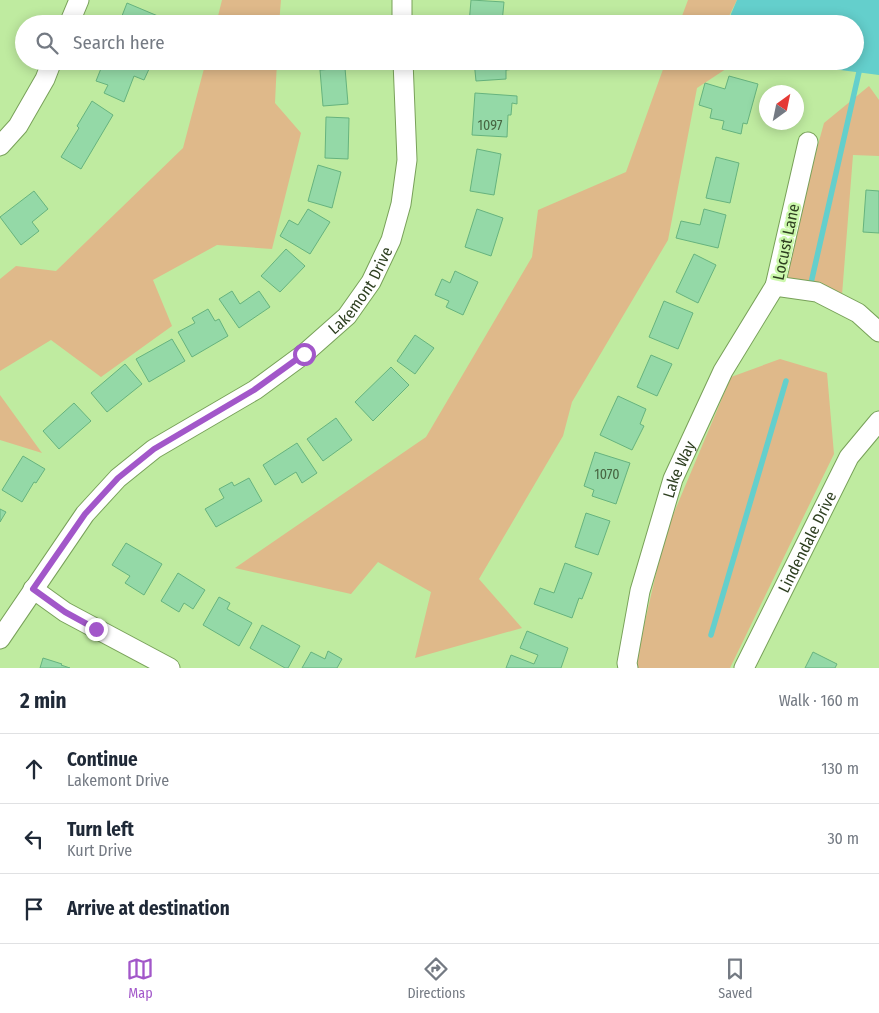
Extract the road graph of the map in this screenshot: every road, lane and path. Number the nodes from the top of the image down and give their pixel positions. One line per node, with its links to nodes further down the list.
1 (79, 0): 3 (street)
2 (402, 0): 4 (street)
3 (72, 15)
4 (402, 15)
5 (48, 70): 8 (street)
6 (403, 70): 12 (street, Lakemont Drive)
7 (808, 142): 9 (street, Locust Lane)
8 (0, 146)
9 (775, 286): 10 (street, Locust Lane); 15 (street, Lake Way)
10 (879, 332)
11 (879, 421): 16 (street, Lindendale Drive)
12 (33, 589): 13 (street, Lakemont Drive); 14 (street)
13 (0, 639)
14 (170, 668)
15 (628, 668)
16 (744, 668)

